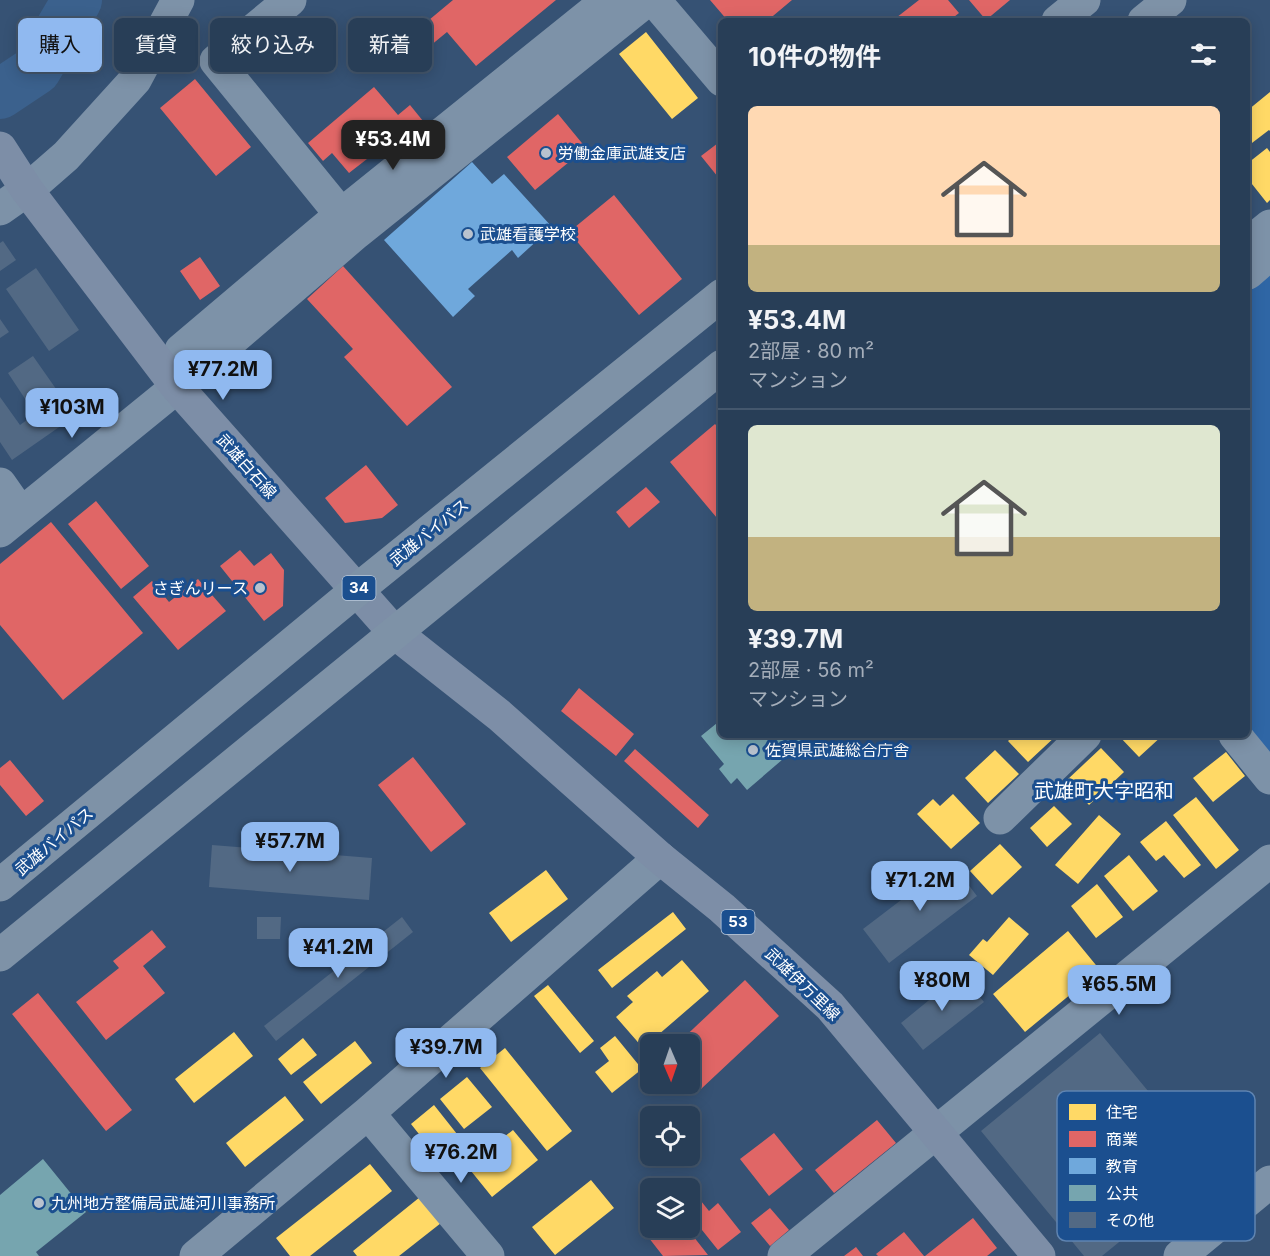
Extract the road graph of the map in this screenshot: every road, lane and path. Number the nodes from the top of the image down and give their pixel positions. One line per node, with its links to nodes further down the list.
1 (178, 0): 14 (street)
2 (290, 0): 16 (street)
3 (608, 0): 16 (street)
4 (647, 0): 16 (street)
5 (654, 0): 12 (street)
6 (680, 0): 11 (street)
7 (1084, 0): 9 (highway)
8 (1170, 0): 10 (highway)
9 (1062, 18)
10 (1148, 18)
11 (718, 46)
12 (718, 75)
13 (0, 148): 14 (main road, 武雄白石線)
14 (26, 188): 15 (street); 24 (main road, 武雄白石線)
15 (0, 209)
16 (346, 221): 22 (street); 24 (street)
17 (1270, 226): 18 (street)
18 (1250, 242)
19 (1270, 254): 20 (street)
20 (1250, 271)
21 (718, 298): 27 (highway, 武雄バイパス / 34)
22 (181, 350)
23 (718, 369): 28 (highway)
24 (177, 387): 26 (street); 27 (main road, 武雄白石線)
25 (0, 484): 26 (street)
26 (11, 523)
27 (357, 590): 28 (main road, 武雄白石線); 35 (highway, 武雄バイパス / 34)
28 (394, 632): 33 (main road, 武雄伊万里線 / 53); 36 (highway)
29 (1082, 738): 32 (street)
30 (1237, 738): 31 (street)
31 (1270, 778)
32 (1000, 818)
33 (660, 858): 37 (street); 38 (main road, 武雄伊万里線 / 53)
34 (1270, 861): 38 (street)
35 (0, 885)
36 (0, 955)
37 (368, 1113): 42 (street); 43 (street)
38 (935, 1132): 44 (street); 45 (main road, 武雄伊万里線 / 53)
39 (1270, 1182): 40 (street)
40 (1255, 1194)
41 (1198, 1241): 46 (street)
42 (195, 1256)
43 (488, 1256)
44 (784, 1256)
45 (1039, 1256)
46 (1180, 1256)

